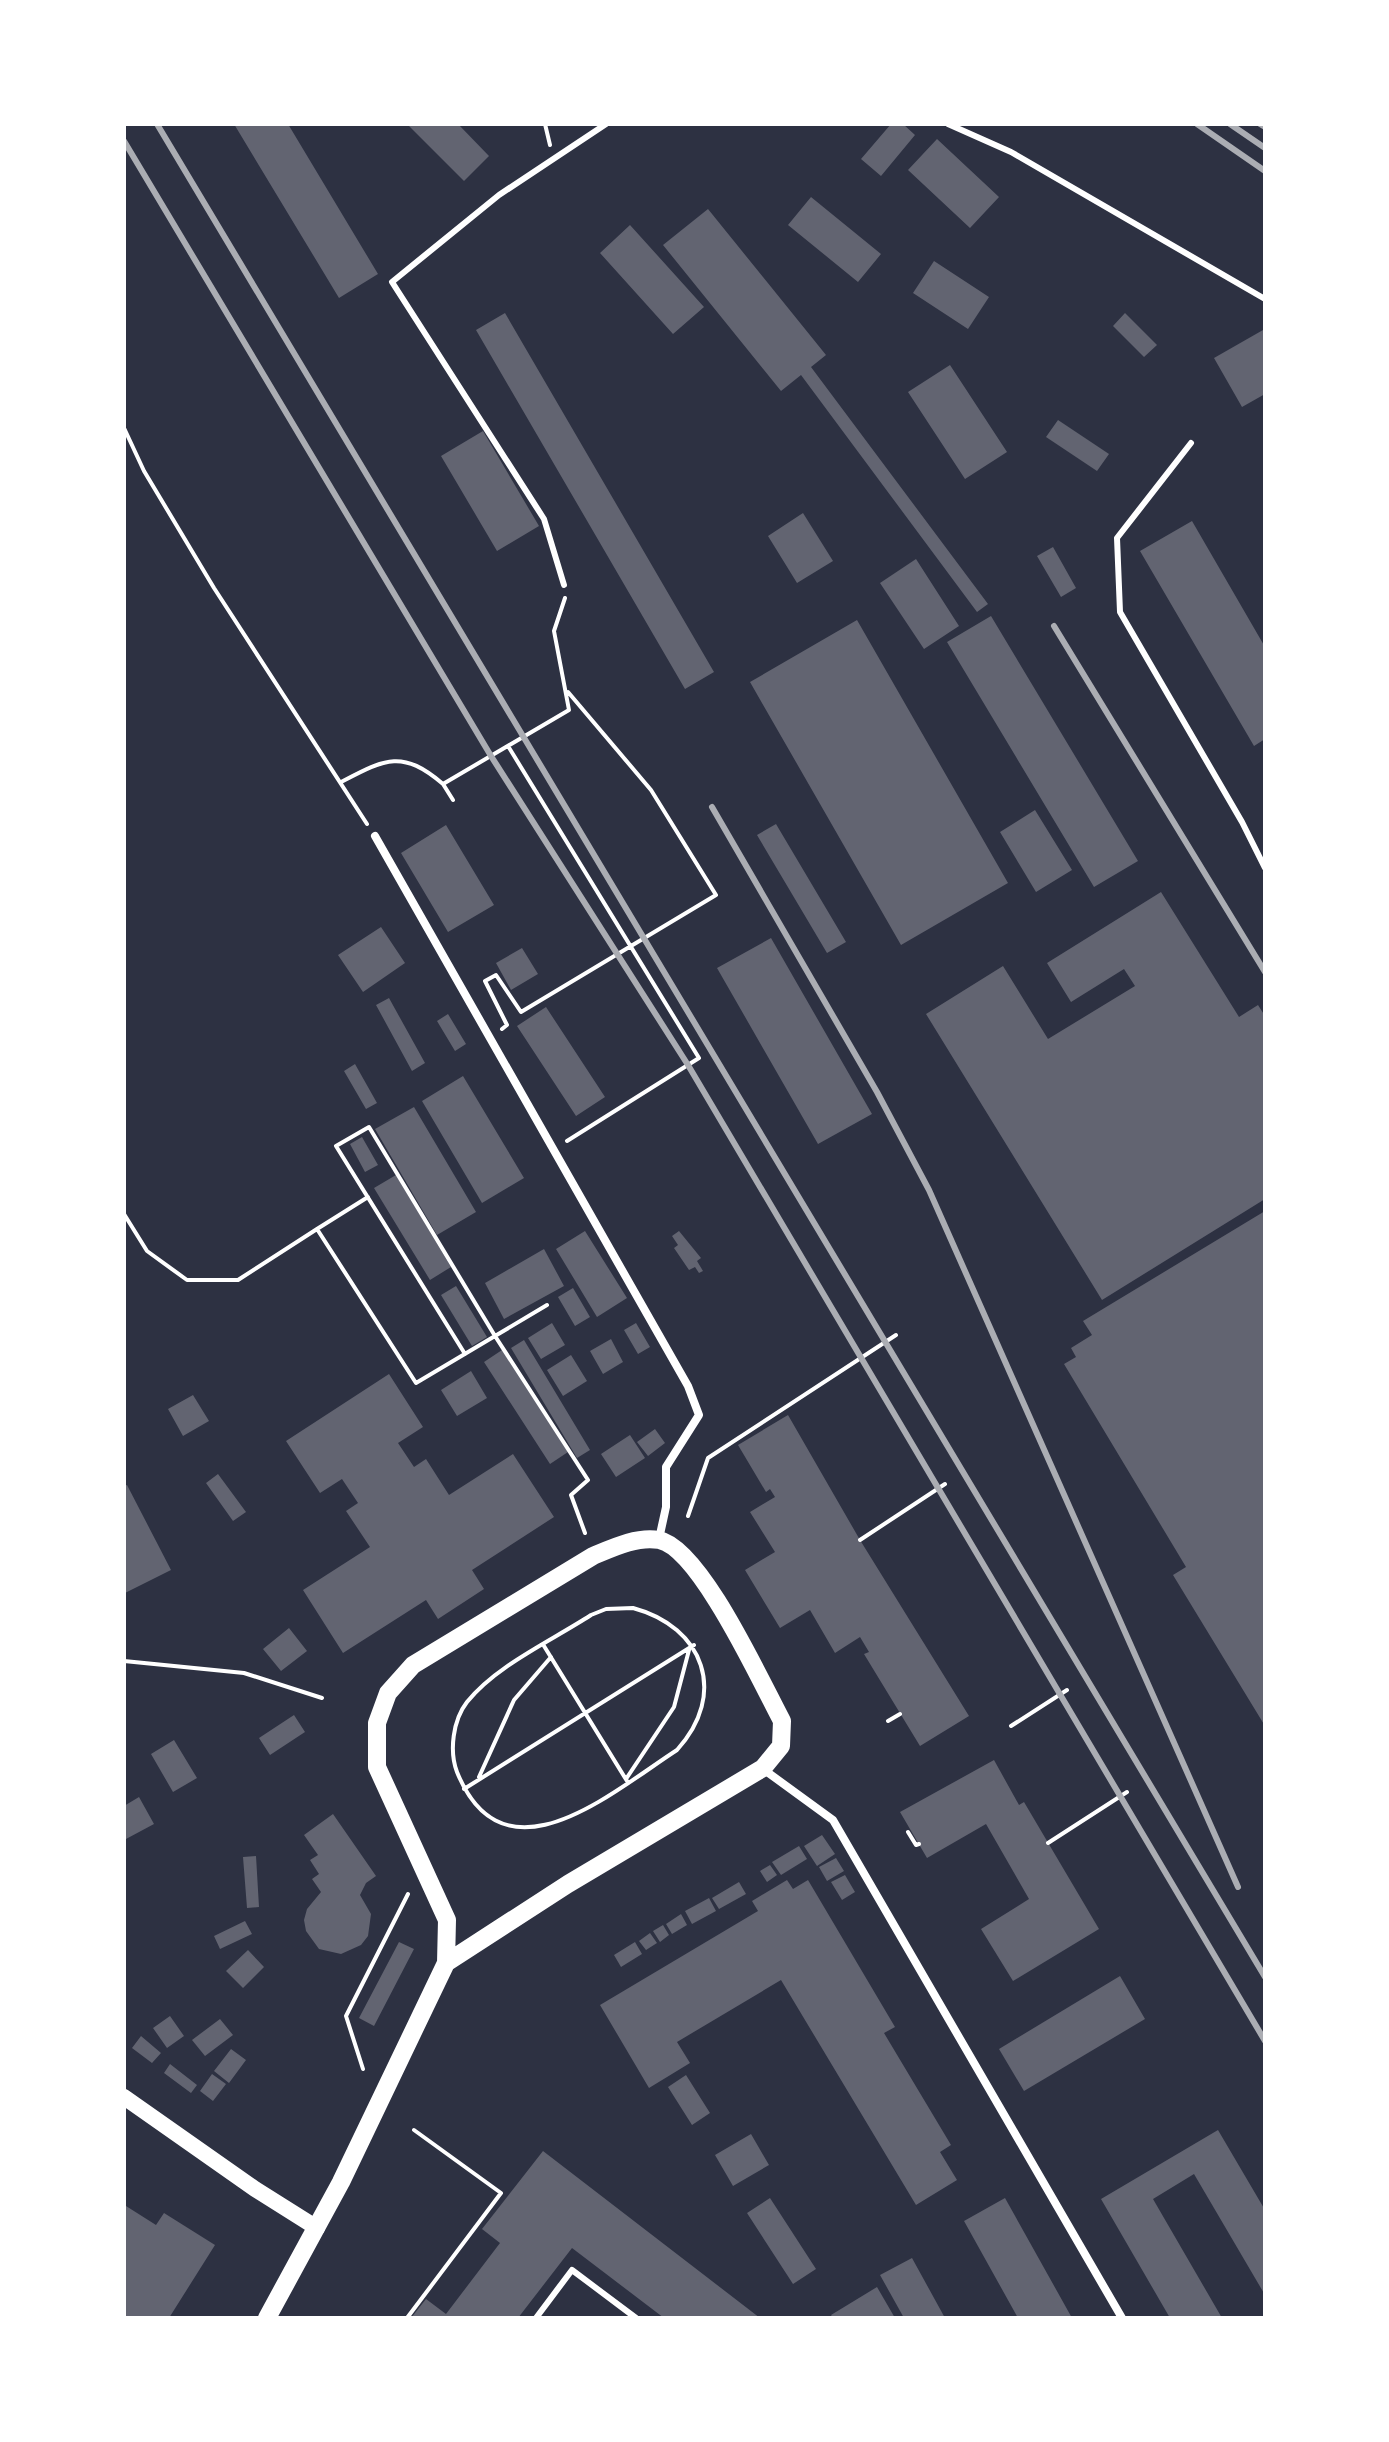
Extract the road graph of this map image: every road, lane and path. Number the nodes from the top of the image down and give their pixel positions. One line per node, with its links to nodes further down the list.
1 (606, 124): 6 (lane)
2 (948, 124): 3 (lane)
3 (1265, 299)
4 (124, 428): 9 (path)
5 (1191, 443): 13 (lane)
6 (564, 585): 7 (path)
7 (568, 692): 8 (path); 14 (path)
8 (508, 746): 10 (path); 15 (path)
9 (341, 782): 10 (path); 12 (path)
10 (443, 784): 11 (path)
11 (453, 800)
12 (375, 836): 17 (street)
13 (1265, 868)
14 (630, 947): 15 (path); 16 (path)
15 (668, 1008): 17 (path)
16 (507, 1025)
17 (555, 1148): 28 (street)
18 (368, 1197): 20 (path); 23 (path); 24 (path)
19 (124, 1214): 20 (path)
20 (317, 1229): 24 (path)
21 (547, 1305): 23 (path)
22 (896, 1335): 26 (path)
23 (495, 1336): 24 (path); 27 (path)
24 (465, 1354)
25 (945, 1484): 29 (path)
26 (688, 1516)
27 (585, 1533)
28 (659, 1540): 40 (main road); 49 (main road)
29 (860, 1540)
30 (543, 1645): 31 (path); 32 (path); 43 (path)
31 (692, 1647): 36 (path); 42 (path); 42 (path)
32 (551, 1657): 36 (path); 41 (path)
33 (124, 1661): 35 (path)
34 (1067, 1690): 39 (path)
35 (322, 1698)
36 (585, 1713): 41 (path); 42 (path)
37 (900, 1714): 38 (path)
38 (888, 1721)
39 (1011, 1726)
40 (763, 1768): 49 (main road); 58 (street)
41 (478, 1781): 43 (path)
42 (628, 1782): 43 (path)
43 (463, 1790)
44 (1127, 1792): 46 (path)
45 (908, 1832): 47 (path)
46 (1048, 1843)
47 (919, 1844)
48 (408, 1894): 50 (path)
49 (446, 1963): 53 (main road)
50 (363, 2069)
51 (124, 2097): 53 (main road)
52 (414, 2130): 55 (path)
53 (317, 2228): 54 (main road)
54 (267, 2318)
55 (407, 2318)
56 (536, 2318): 57 (lane)
57 (636, 2318)
58 (1122, 2318)

